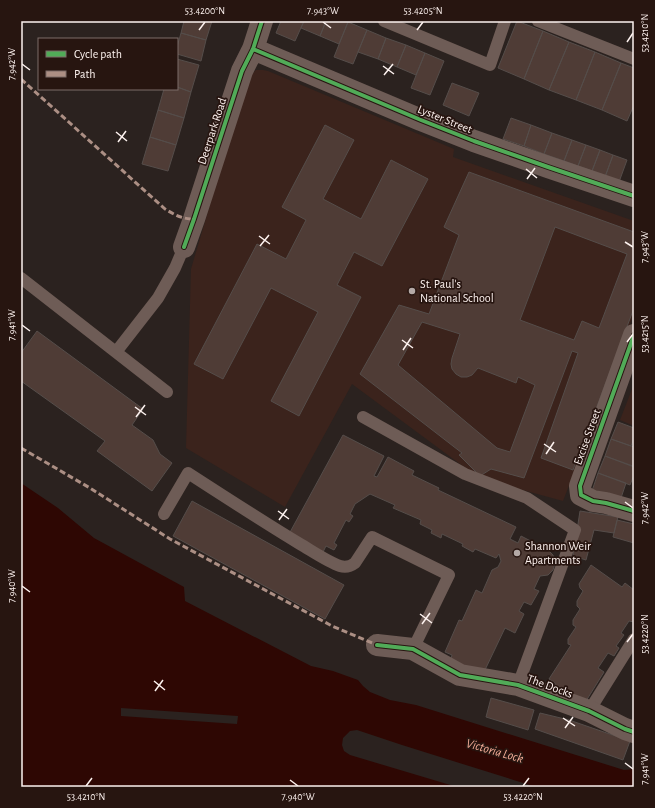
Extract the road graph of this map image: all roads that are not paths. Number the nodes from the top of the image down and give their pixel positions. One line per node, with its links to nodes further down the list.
1 (262, 21): 5 (street, Deerpark Road)
2 (384, 21): 3 (lane)
3 (506, 21)
4 (538, 21): 6 (lane)
5 (253, 49): 7 (street, Lyster Street); 8 (street, Deerpark Road)
6 (634, 59)
7 (634, 196)
8 (184, 248): 11 (lane)
9 (21, 278): 11 (lane)
10 (634, 334): 14 (street, Excise Street)
11 (116, 352): 12 (lane)
12 (167, 392)
13 (363, 417): 19 (lane)
14 (634, 511)
15 (164, 514): 18 (lane)
16 (634, 639): 20 (lane)
17 (377, 645): 18 (street)
18 (413, 649): 19 (street, The Docks)
19 (518, 685): 20 (street, The Docks)
20 (589, 711): 21 (street, The Docks)
21 (634, 732)

